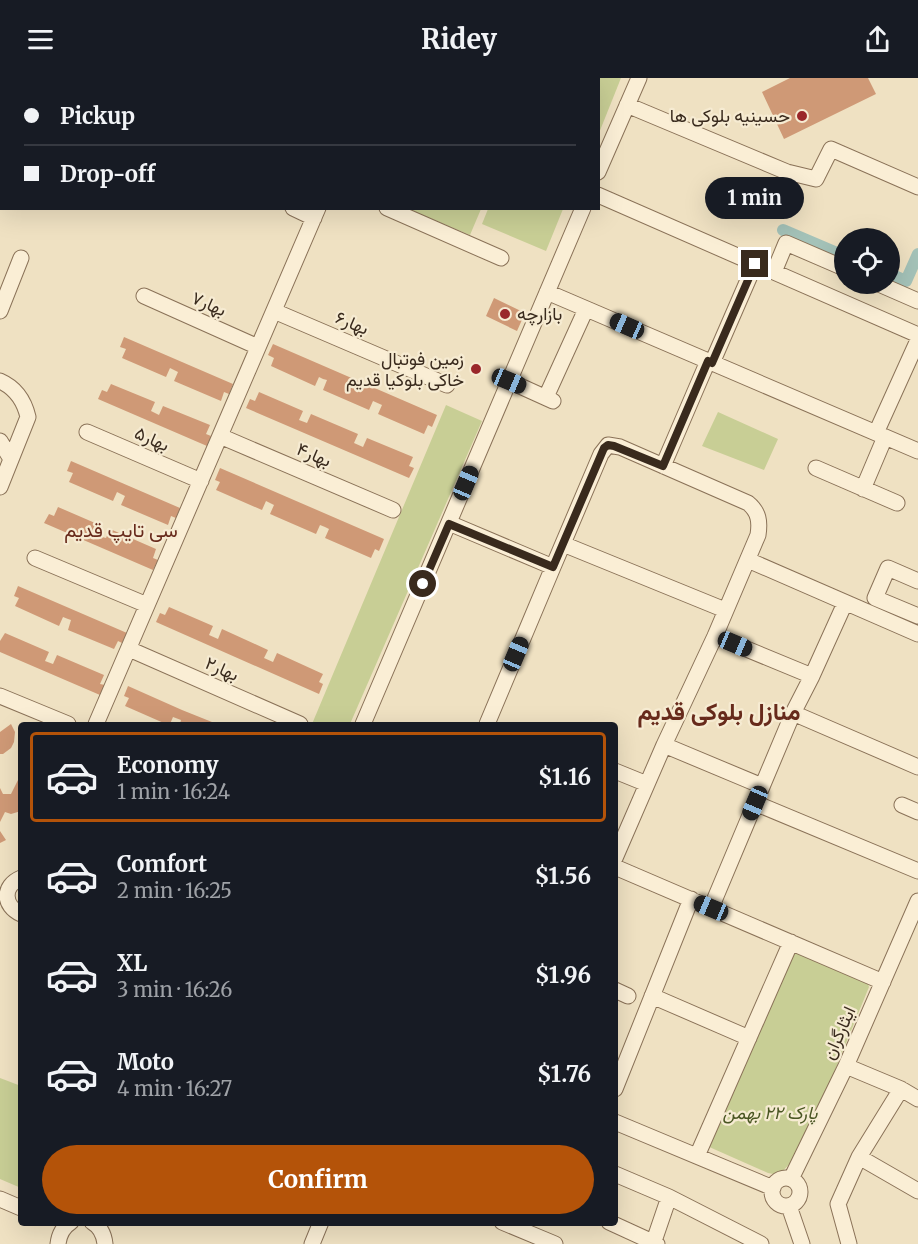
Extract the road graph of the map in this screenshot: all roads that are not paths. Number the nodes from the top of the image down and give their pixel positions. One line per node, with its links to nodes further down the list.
1 (639, 78): 2 (street)
2 (627, 105): 3 (street); 4 (street)
3 (600, 167)
4 (918, 188)
5 (600, 196): 11 (street)
6 (392, 210): 10 (street)
7 (582, 210): 14 (street)
8 (316, 213): 19 (street)
9 (21, 258): 20 (street)
10 (501, 258)
11 (755, 264): 13 (street); 24 (street)
12 (834, 264): 13 (street)
13 (774, 272): 21 (street)
14 (547, 292): 18 (street); 26 (street)
15 (900, 293): 17 (street)
16 (144, 296): 23 (street, بهار۷)
17 (918, 300)
18 (586, 309): 24 (street); 26 (street)
19 (274, 310): 23 (street); 27 (street, بهار۶)
20 (0, 311)
21 (918, 335)
22 (918, 340): 29 (street)
23 (258, 347): 30 (street)
24 (710, 362): 29 (street); 34 (street)
25 (0, 381): 33 (street)
26 (509, 381): 41 (street)
27 (447, 385)
28 (87, 432): 36 (street, بهار۵)
29 (881, 435): 32 (street); 38 (street)
30 (220, 436): 36 (street); 40 (street, بهار۴)
31 (0, 441): 33 (street)
32 (918, 451)
33 (11, 459): 37 (street)
34 (663, 466): 42 (street); 44 (street)
35 (816, 468): 38 (street)
36 (201, 481): 48 (street)
37 (0, 487)
38 (863, 489): 39 (street)
39 (897, 503)
40 (393, 510)
41 (449, 524): 45 (street); 60 (street)
42 (563, 544): 45 (street); 49 (street)
43 (35, 558): 48 (street)
44 (748, 560): 47 (street); 49 (street)
45 (553, 567): 61 (street)
46 (918, 581): 50 (street)
47 (845, 603): 51 (street); 54 (street)
48 (147, 605): 53 (street)
49 (725, 610): 52 (street)
50 (918, 616)
51 (918, 634)
52 (715, 636): 54 (street); 62 (street)
53 (129, 649): 58 (street); 59 (street, بهار۲)
54 (812, 676): 56 (street)
55 (0, 696): 57 (street)
56 (793, 713): 63 (street); 66 (street)
57 (63, 722)
58 (97, 722)
59 (295, 722)
60 (364, 722)
61 (493, 722)
62 (664, 745): 65 (street); 66 (street)
63 (918, 767)
64 (618, 772): 65 (street)
65 (647, 784): 70 (street)
66 (762, 786): 67 (street)
67 (755, 803): 72 (street); 77 (street)
68 (902, 805): 69 (street)
69 (918, 812)
70 (618, 851)
71 (618, 868): 74 (street)
72 (918, 871)
73 (12, 879): 78 (street)
74 (692, 899): 77 (street); 82 (street)
75 (918, 901): 81 (street, ایثارگران)
76 (0, 908): 79 (street)
77 (711, 908): 80 (street)
78 (18, 913)
79 (18, 913)
80 (790, 942): 81 (street); 83 (street)
81 (883, 982): 84 (street, ایثارگران)
82 (652, 996): 83 (street); 85 (street)
83 (749, 1038): 89 (street)
84 (846, 1066): 86 (street); 92 (street, ایثارگران)
85 (618, 1081)
86 (902, 1089): 87 (street); 90 (street)
87 (918, 1099)
88 (618, 1123): 89 (street)
89 (697, 1156): 93 (street)
90 (859, 1157): 94 (street); 111 (street)
91 (618, 1175): 95 (street)
92 (791, 1179): 93 (street); 97 (street)
93 (773, 1188): 97 (street)
94 (918, 1191)
95 (669, 1197): 108 (street); 109 (street)
96 (0, 1199): 98 (street)
97 (789, 1206): 110 (street)
98 (18, 1207)
99 (62, 1226): 104 (street)
100 (96, 1226): 105 (street)
101 (319, 1226): 106 (street)
102 (512, 1226): 107 (street)
103 (617, 1226): 108 (street)
104 (58, 1244)
105 (106, 1244)
106 (312, 1244)
107 (555, 1244)
108 (654, 1244)
109 (761, 1244)
110 (802, 1244)
111 (849, 1244)

